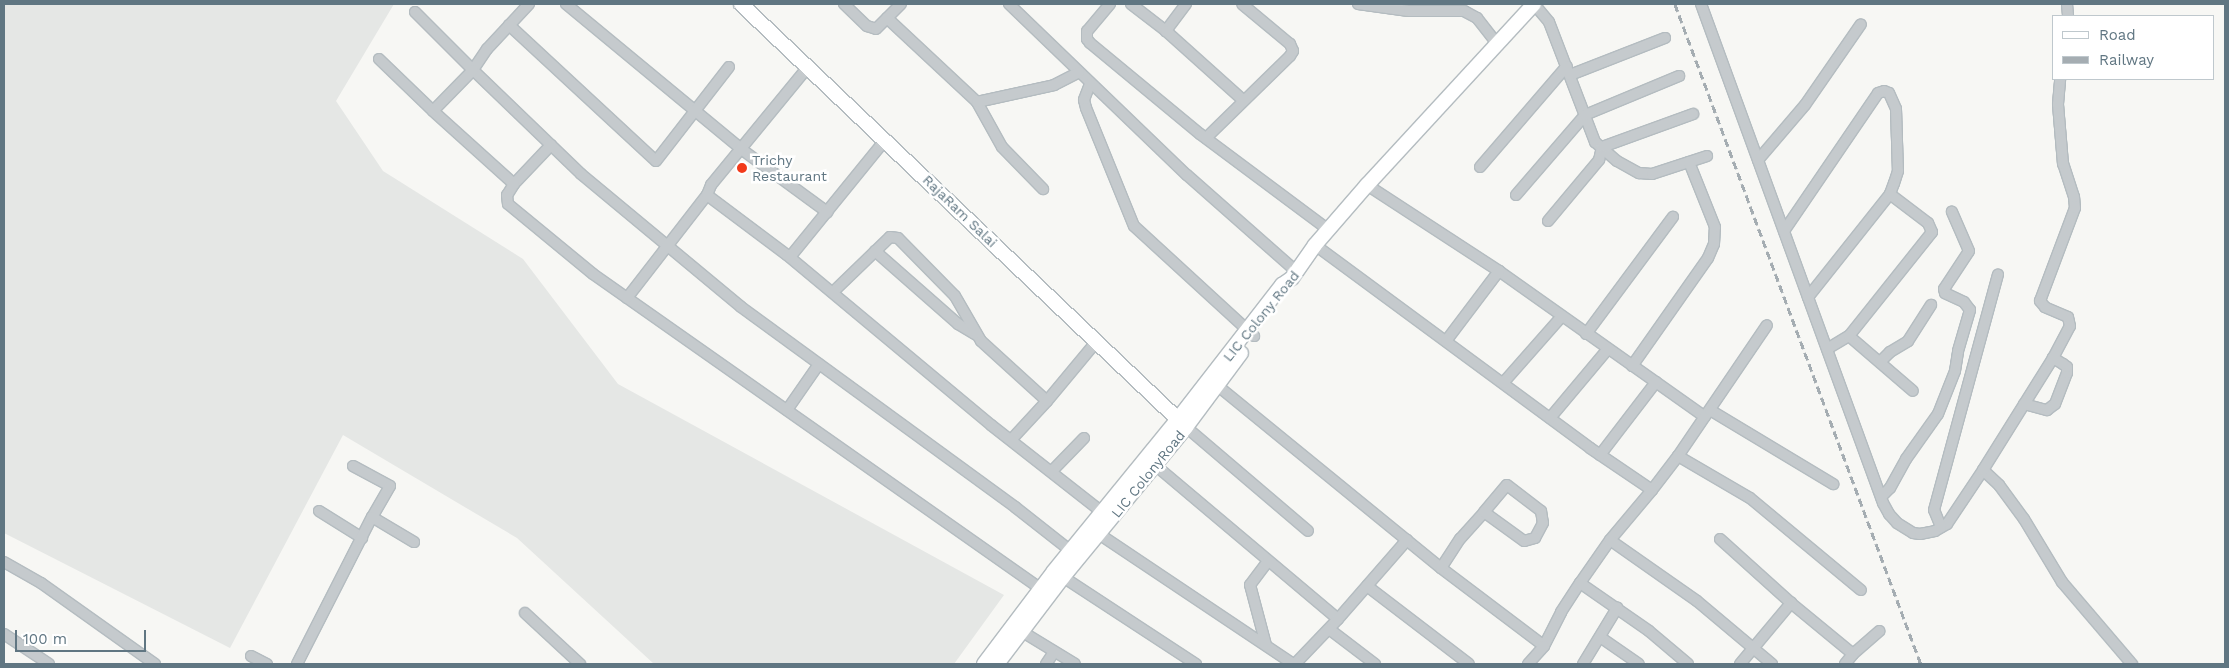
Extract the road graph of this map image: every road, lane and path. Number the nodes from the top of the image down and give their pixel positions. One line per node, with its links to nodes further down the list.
1 (529, 4): 17 (street)
2 (566, 4): 33 (street)
3 (740, 4): 22 (main road, RajaRam Salai)
4 (844, 4): 15 (street)
5 (901, 4): 15 (street)
6 (1009, 4): 26 (street)
7 (1110, 4): 36 (street)
8 (1131, 4): 18 (street)
9 (1186, 4): 18 (street)
10 (1242, 4): 30 (street)
11 (1365, 4): 20 (street)
12 (1534, 4): 20 (main road, LIC Colony Road); 25 (street)
13 (1702, 4): 42 (street)
14 (415, 12): 24 (street)
15 (887, 18): 31 (street)
16 (1861, 24): 42 (street)
17 (509, 25): 24 (street); 33 (street)
18 (1166, 31): 30 (street)
19 (1665, 38): 25 (street)
20 (1498, 46): 46 (main road, LIC Colony Road)
21 (379, 59): 32 (street)
22 (808, 66): 37 (main road, RajaRam Salai); 40 (street)
23 (728, 67): 33 (street)
24 (473, 70): 32 (street); 38 (street)
25 (1569, 70): 35 (street); 44 (street)
26 (1079, 72): 29 (street); 31 (street)
27 (1679, 76): 35 (street)
28 (2060, 80): 78 (street)
29 (1090, 84): 62 (street); 70 (street)
30 (1244, 100): 36 (street)
31 (977, 102): 47 (street)
32 (433, 110): 45 (street)
33 (696, 112): 40 (street)
34 (1694, 114): 39 (street)
35 (1585, 115): 39 (street); 50 (street)
36 (1206, 138): 55 (street)
37 (886, 139): 51 (street); 75 (main road, RajaRam Salai)
38 (551, 145): 45 (street); 58 (street)
39 (1602, 147): 43 (street); 54 (street)
40 (741, 149): 49 (street); 51 (street)
41 (1707, 156): 43 (street)
42 (1758, 160): 56 (street)
43 (1689, 162): 81 (street)
44 (1480, 166)
45 (514, 184): 66 (street)
46 (1368, 185): 55 (main road, LIC Colony Road); 61 (street)
47 (1043, 190)
48 (1890, 194): 56 (street); 65 (street); 73 (street)
49 (707, 195): 58 (street); 60 (street)
50 (1516, 195)
51 (827, 212): 60 (street)
52 (1952, 212): 102 (street)
53 (1673, 217): 71 (street)
54 (1548, 221)
55 (1329, 230): 57 (main road, LIC Colony Road)
56 (1784, 231): 65 (street)
57 (1315, 245): 62 (main road, LIC Colony Road); 74 (street)
58 (667, 246): 66 (street); 80 (street)
59 (875, 251): 64 (street); 72 (street); 72 (street)
60 (790, 257): 64 (street)
61 (1499, 271): 68 (street); 74 (street)
62 (1294, 275): 70 (main road)
63 (1998, 275): 107 (street)
64 (833, 292): 93 (street)
65 (1808, 296): 76 (street)
66 (627, 298): 88 (street)
67 (1931, 305): 79 (street)
68 (1562, 316): 71 (street); 84 (street)
69 (1767, 325): 89 (street)
70 (1251, 333): 83 (main road)
71 (1586, 334): 77 (street)
72 (976, 335): 86 (street)
73 (1849, 336): 76 (street); 79 (street)
74 (1446, 341): 84 (street)
75 (1097, 342): 86 (street); 91 (main road, RajaRam Salai)
76 (1827, 349): 102 (street)
77 (1608, 350): 81 (street); 90 (street)
78 (2053, 358): 87 (street); 87 (street)
79 (1880, 362): 85 (street)
80 (819, 364): 88 (street); 115 (street)
81 (1632, 366): 82 (street)
82 (1656, 382): 89 (street); 94 (street)
83 (1213, 383): 91 (main road); 112 (street)
84 (1503, 384): 90 (street)
85 (1913, 391)
86 (1048, 402): 93 (street)
87 (2024, 404): 98 (street)
88 (787, 410): 119 (street)
89 (1708, 414): 95 (street); 100 (street)
90 (1550, 418): 94 (street)
91 (1182, 423): 96 (main road, LIC ColonyRoad); 104 (main road); 108 (street)
92 (1084, 438): 99 (street)
93 (1011, 440): 99 (street)
94 (1600, 455): 101 (street)
95 (1678, 456): 101 (street); 122 (street)
96 (1155, 465): 109 (main road, LIC ColonyRoad); 116 (street)
97 (353, 466): 106 (street)
98 (1983, 470): 107 (street); 158 (street)
99 (1052, 471): 104 (street)
100 (1833, 484)
101 (1652, 490): 113 (street)
102 (1881, 497): 107 (street)
103 (319, 511): 110 (street)
104 (1102, 512): 115 (main road)
105 (1484, 512): 105 (street); 118 (street)
106 (372, 517): 110 (street); 114 (street)
107 (1941, 527)
108 (1308, 531)
109 (1099, 534): 119 (main road, LIC ColonyRoad); 132 (street)
110 (362, 538): 141 (street)
111 (1720, 539): 123 (street)
112 (1406, 540): 118 (street); 121 (street)
113 (1610, 540): 120 (street); 134 (street)
114 (414, 542)
115 (1071, 551): 119 (main road)
116 (1268, 561): 126 (street); 132 (street)
117 (4, 562): 139 (street)
118 (1441, 568): 133 (street)
119 (1052, 583): 128 (main road, LIC ColonyRoad); 143 (main road); 147 (street)
120 (1580, 583): 124 (street); 133 (street)
121 (1366, 586): 126 (street); 150 (street)
122 (1860, 590)
123 (1791, 604): 134 (street); 136 (street)
124 (1616, 608): 131 (street); 154 (street)
125 (525, 613): 142 (street)
126 (1338, 620): 127 (street)
127 (1329, 629): 148 (street); 149 (street)
128 (1021, 631): 135 (street); 144 (main road, LIC ColonyRoad)
129 (1879, 632): 136 (street)
130 (4, 634): 138 (street)
131 (1600, 637): 152 (street); 153 (street)
132 (1266, 645): 148 (street)
133 (1544, 646): 151 (street)
134 (1753, 647): 155 (street); 156 (street)
135 (1054, 652): 145 (street); 146 (street)
136 (1853, 654): 157 (street)
137 (251, 656): 140 (street)
138 (50, 664)
139 (154, 664)
140 (267, 664)
141 (297, 664)
142 (580, 664)
143 (984, 664)
144 (997, 664)
145 (1046, 664)
146 (1074, 664)
147 (1196, 664)
148 (1294, 664)
149 (1375, 664)
150 (1469, 664)
151 (1528, 664)
152 (1584, 664)
153 (1639, 664)
154 (1688, 664)
155 (1740, 664)
156 (1772, 664)
157 (1845, 664)
158 (2132, 664)

